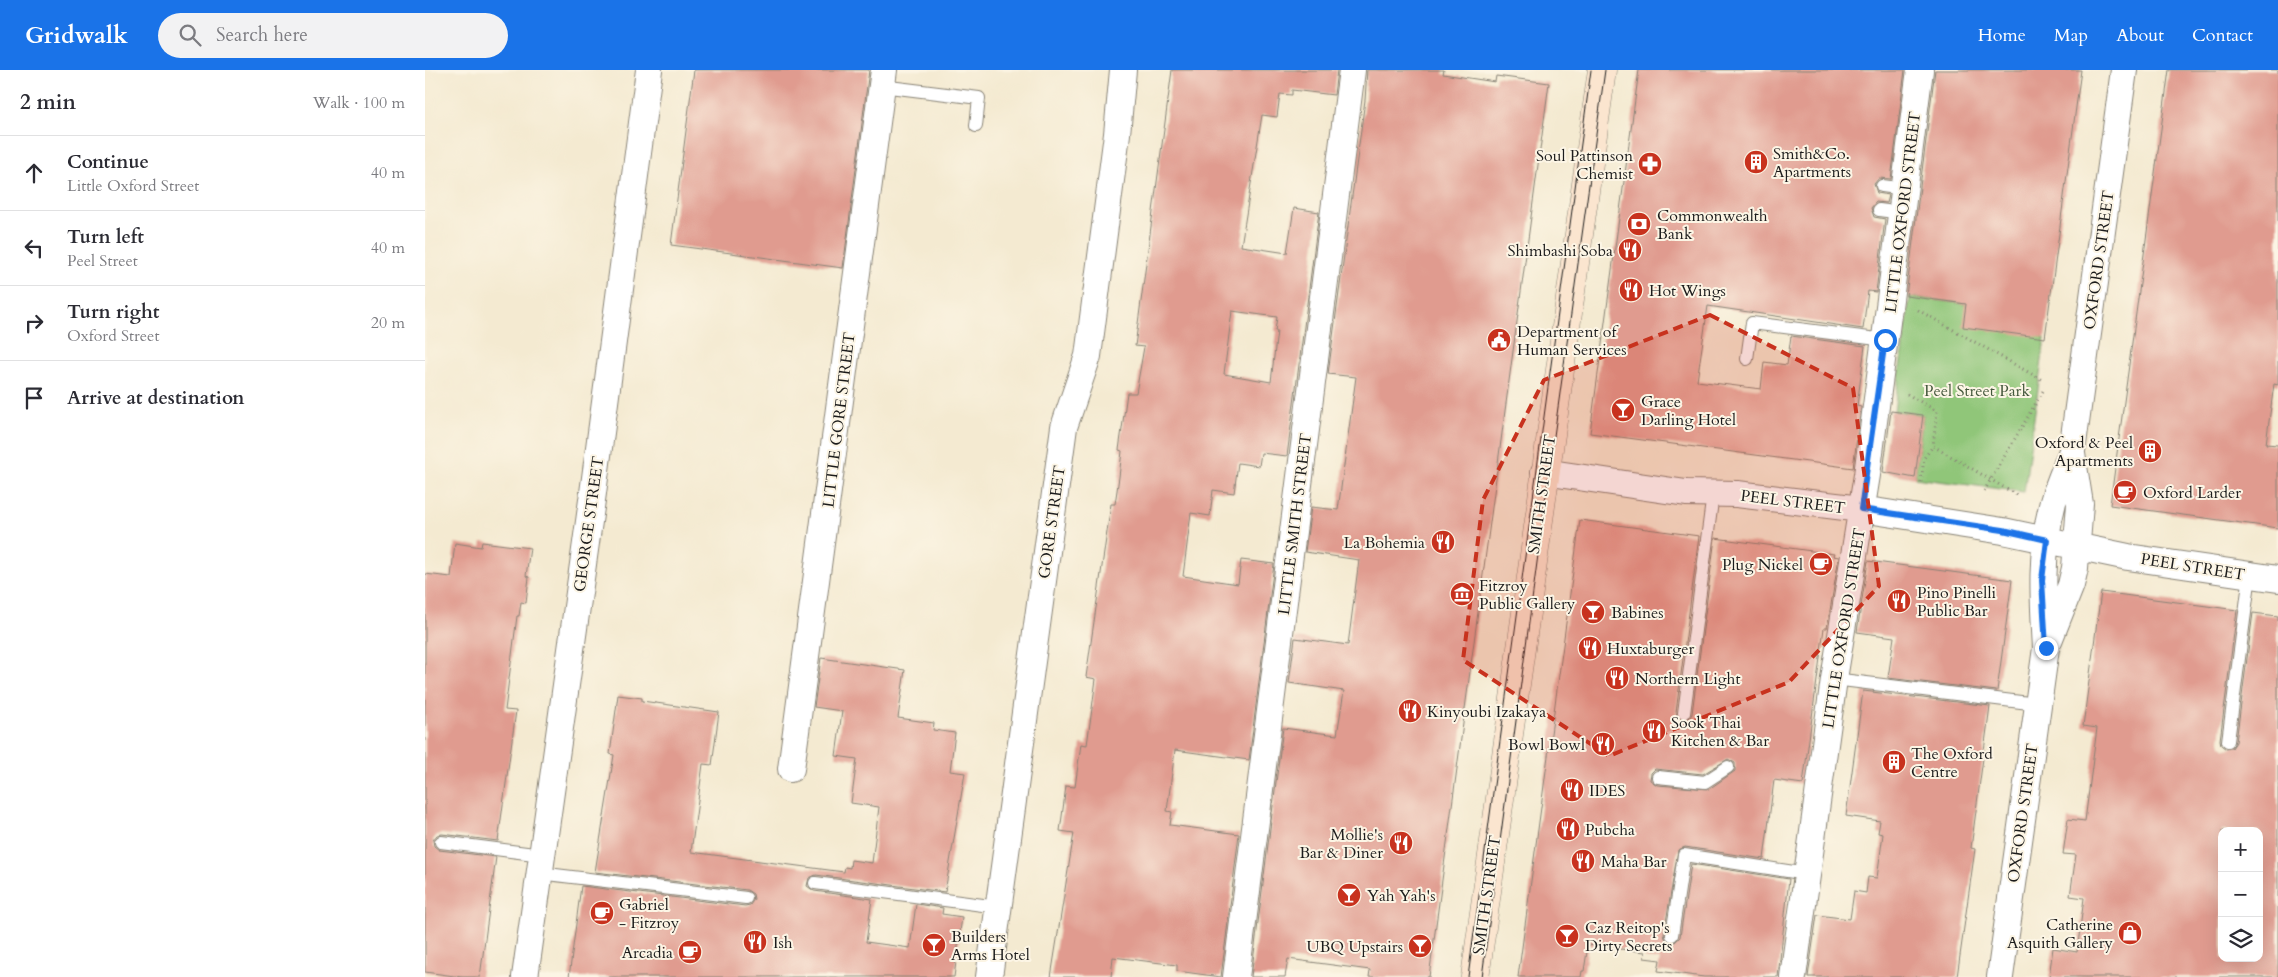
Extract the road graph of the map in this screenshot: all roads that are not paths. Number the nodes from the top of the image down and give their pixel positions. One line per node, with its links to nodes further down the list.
1 (649, 70): 28 (street, GEORGE STREET)
2 (1123, 70): 32 (street, GORE STREET)
3 (1352, 70): 36 (street, LITTLE SMITH STREET)
4 (1602, 70): 12 (street, SMITH STREET)
5 (1921, 70): 9 (street, LITTLE OXFORD STREET)
6 (2124, 70): 11 (street, OXFORD STREET)
7 (883, 78): 8 (lane); 25 (street, LITTLE GORE STREET)
8 (976, 126)
9 (1885, 340): 10 (lane); 14 (street, LITTLE OXFORD STREET)
10 (1747, 359)
11 (2072, 451): 15 (street, OXFORD STREET); 16 (street, OXFORD STREET)
12 (1544, 472): 13 (street, PEEL STREET); 37 (street, SMITH STREET)
13 (1713, 494): 14 (street, PEEL STREET); 22 (lane)
14 (1861, 509): 15 (street, PEEL STREET); 20 (street, LITTLE OXFORD STREET)
15 (2047, 540): 16 (street, PEEL STREET); 19 (street, OXFORD STREET)
16 (2077, 547): 17 (street, PEEL STREET); 19 (street, OXFORD STREET)
17 (2250, 575): 18 (street, PEEL STREET); 23 (lane)
18 (2278, 579)
19 (2046, 648): 21 (street, OXFORD STREET)
20 (1834, 680): 21 (lane); 29 (street, LITTLE OXFORD STREET)
21 (2037, 704): 39 (street, OXFORD STREET)
22 (1684, 712)
23 (2228, 741)
24 (1727, 767): 26 (lane)
25 (791, 769)
26 (1657, 777)
27 (441, 842): 28 (lane)
28 (541, 864): 31 (lane); 34 (street, GEORGE STREET)
29 (1807, 874): 33 (lane); 38 (street, LITTLE OXFORD STREET)
30 (815, 883): 32 (lane)
31 (746, 898)
32 (999, 907): 35 (street, GORE STREET)
33 (1672, 936)
34 (525, 977)
35 (989, 977)
36 (1235, 977)
37 (1475, 977)
38 (1793, 977)
39 (2000, 977)

